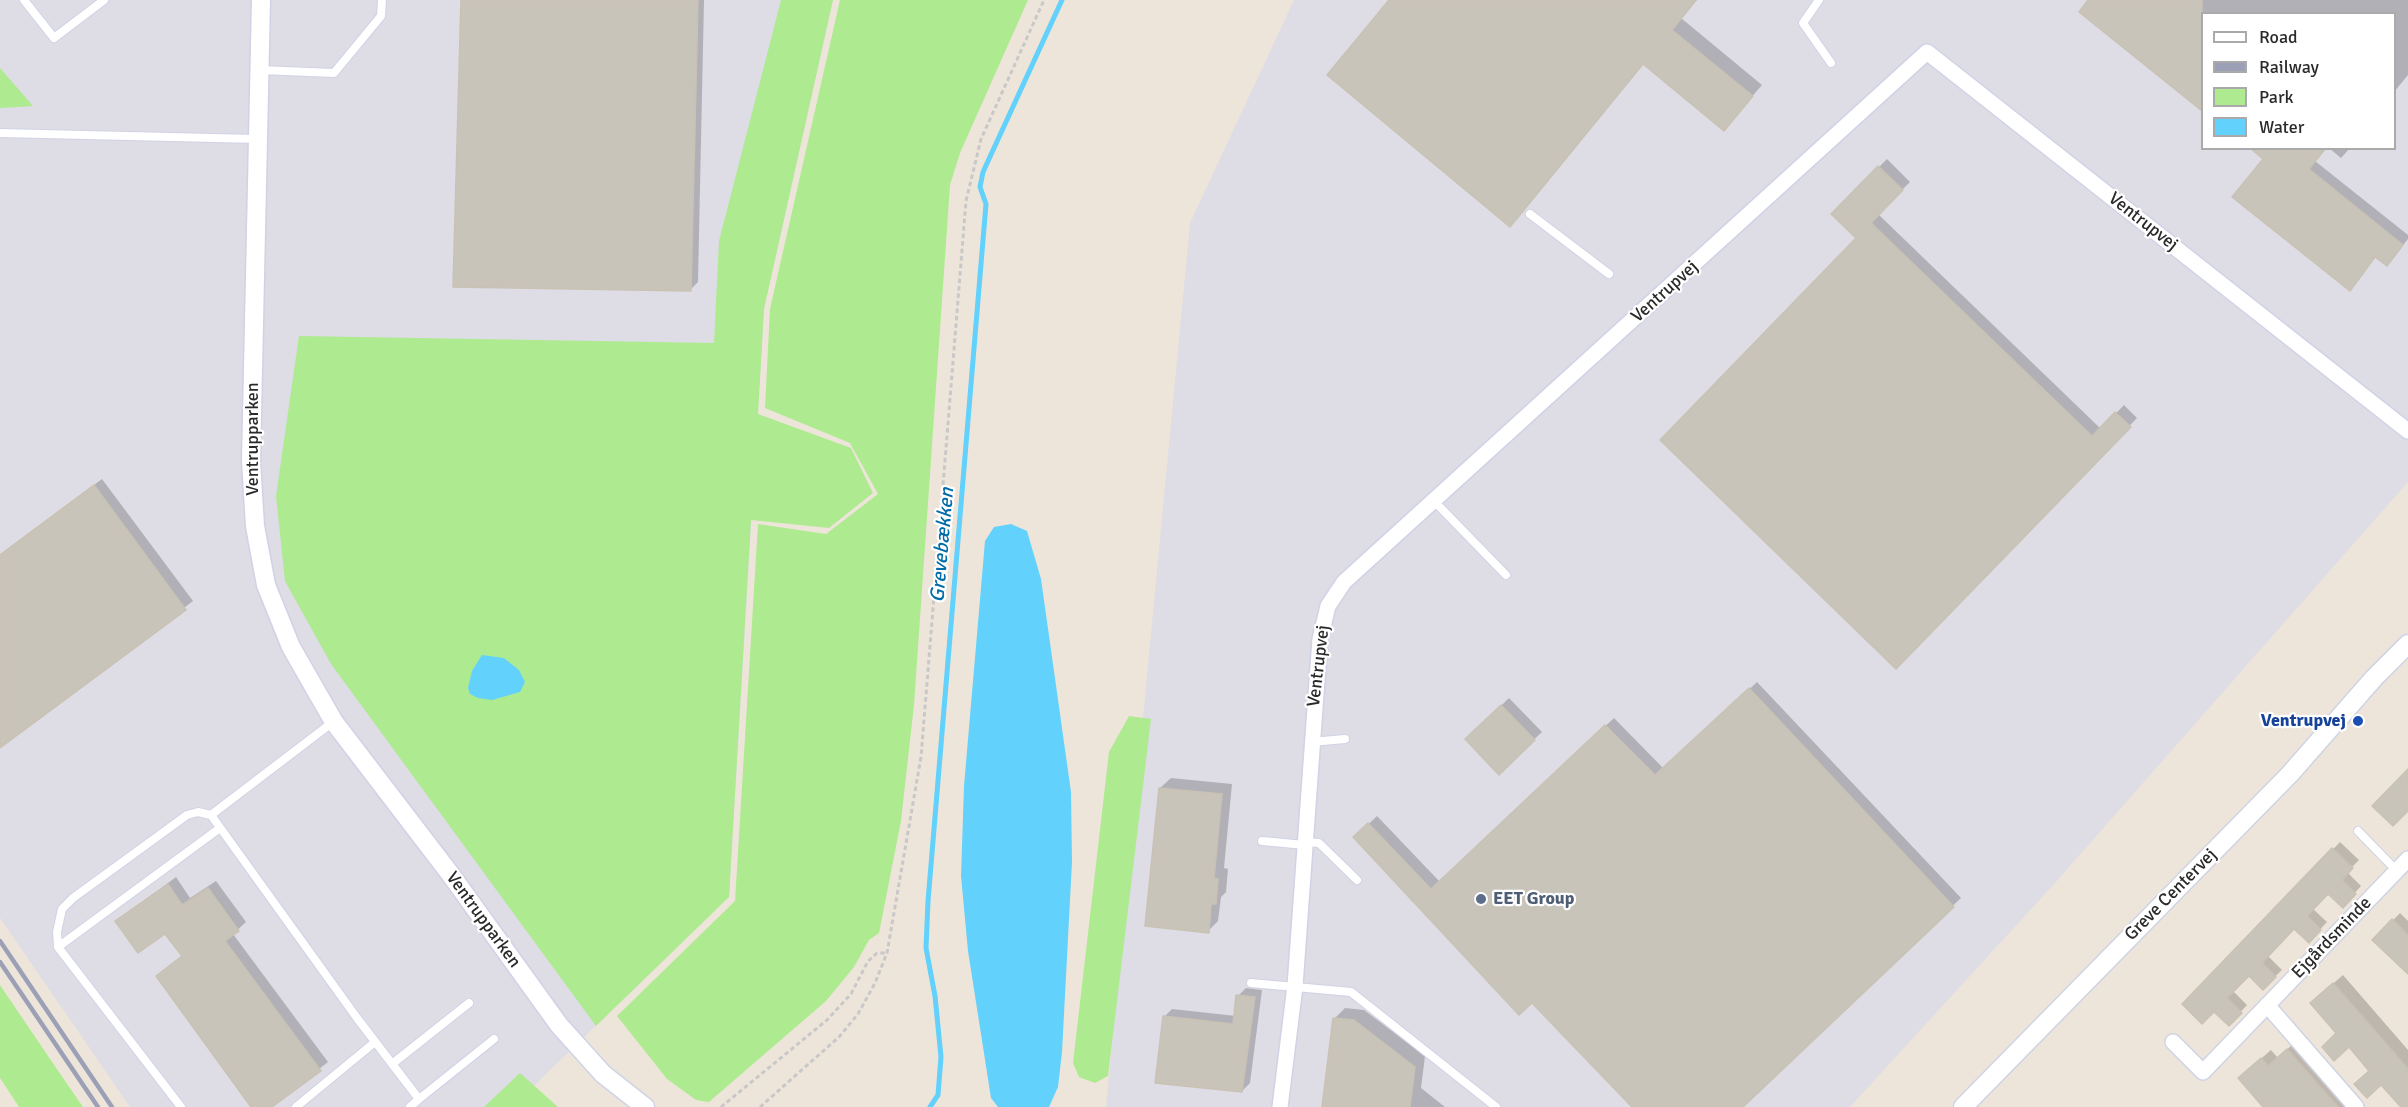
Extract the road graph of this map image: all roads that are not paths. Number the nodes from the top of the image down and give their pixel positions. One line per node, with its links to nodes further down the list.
1 (24, 0): 2 (lane)
2 (104, 0)
3 (261, 0): 7 (street, Ventrupparken)
4 (382, 0): 7 (lane)
5 (1819, 0): 6 (lane)
6 (1831, 63)
7 (260, 70): 9 (street, Ventrupparken)
8 (0, 133): 9 (lane)
9 (258, 139): 18 (street, Ventrupparken)
10 (1530, 214): 11 (lane)
11 (1609, 274)
12 (2407, 431): 13 (street, Ventrupvej)
13 (1435, 502): 14 (lane); 20 (street, Ventrupvej)
14 (1506, 575)
15 (2408, 629): 17 (street, Greve Centervej)
16 (2408, 644): 17 (street, Greve Centervej)
17 (2374, 678): 46 (street, Greve Centervej)
18 (334, 722): 21 (lane); 43 (street, Ventrupparken)
19 (1345, 739): 20 (lane)
20 (1311, 742): 25 (street, Ventrupvej)
21 (211, 815): 22 (lane); 30 (lane)
22 (220, 828): 30 (lane); 36 (lane)
23 (2358, 831): 27 (lane)
24 (1262, 841): 25 (lane)
25 (1306, 844): 28 (lane); 32 (street, Ventrupvej)
26 (2408, 859): 27 (street, Ejgårdsminde)
27 (2397, 871): 29 (street); 34 (street, Ejgårdsminde)
28 (1357, 880)
29 (2408, 882)
30 (58, 946): 40 (lane)
31 (1251, 983): 32 (lane)
32 (1295, 986): 44 (street, Ventrupvej); 45 (lane)
33 (469, 1003): 38 (lane)
34 (2267, 1005): 37 (street, Ejgårdsminde); 47 (street)
35 (494, 1039): 39 (lane)
36 (375, 1042): 38 (lane); 41 (lane)
37 (2173, 1042)
38 (392, 1064): 39 (lane)
39 (419, 1099): 42 (lane)
40 (181, 1107)
41 (296, 1107)
42 (410, 1107)
43 (645, 1107)
44 (1280, 1107)
45 (1496, 1107)
46 (1963, 1107)
47 (2356, 1107)

